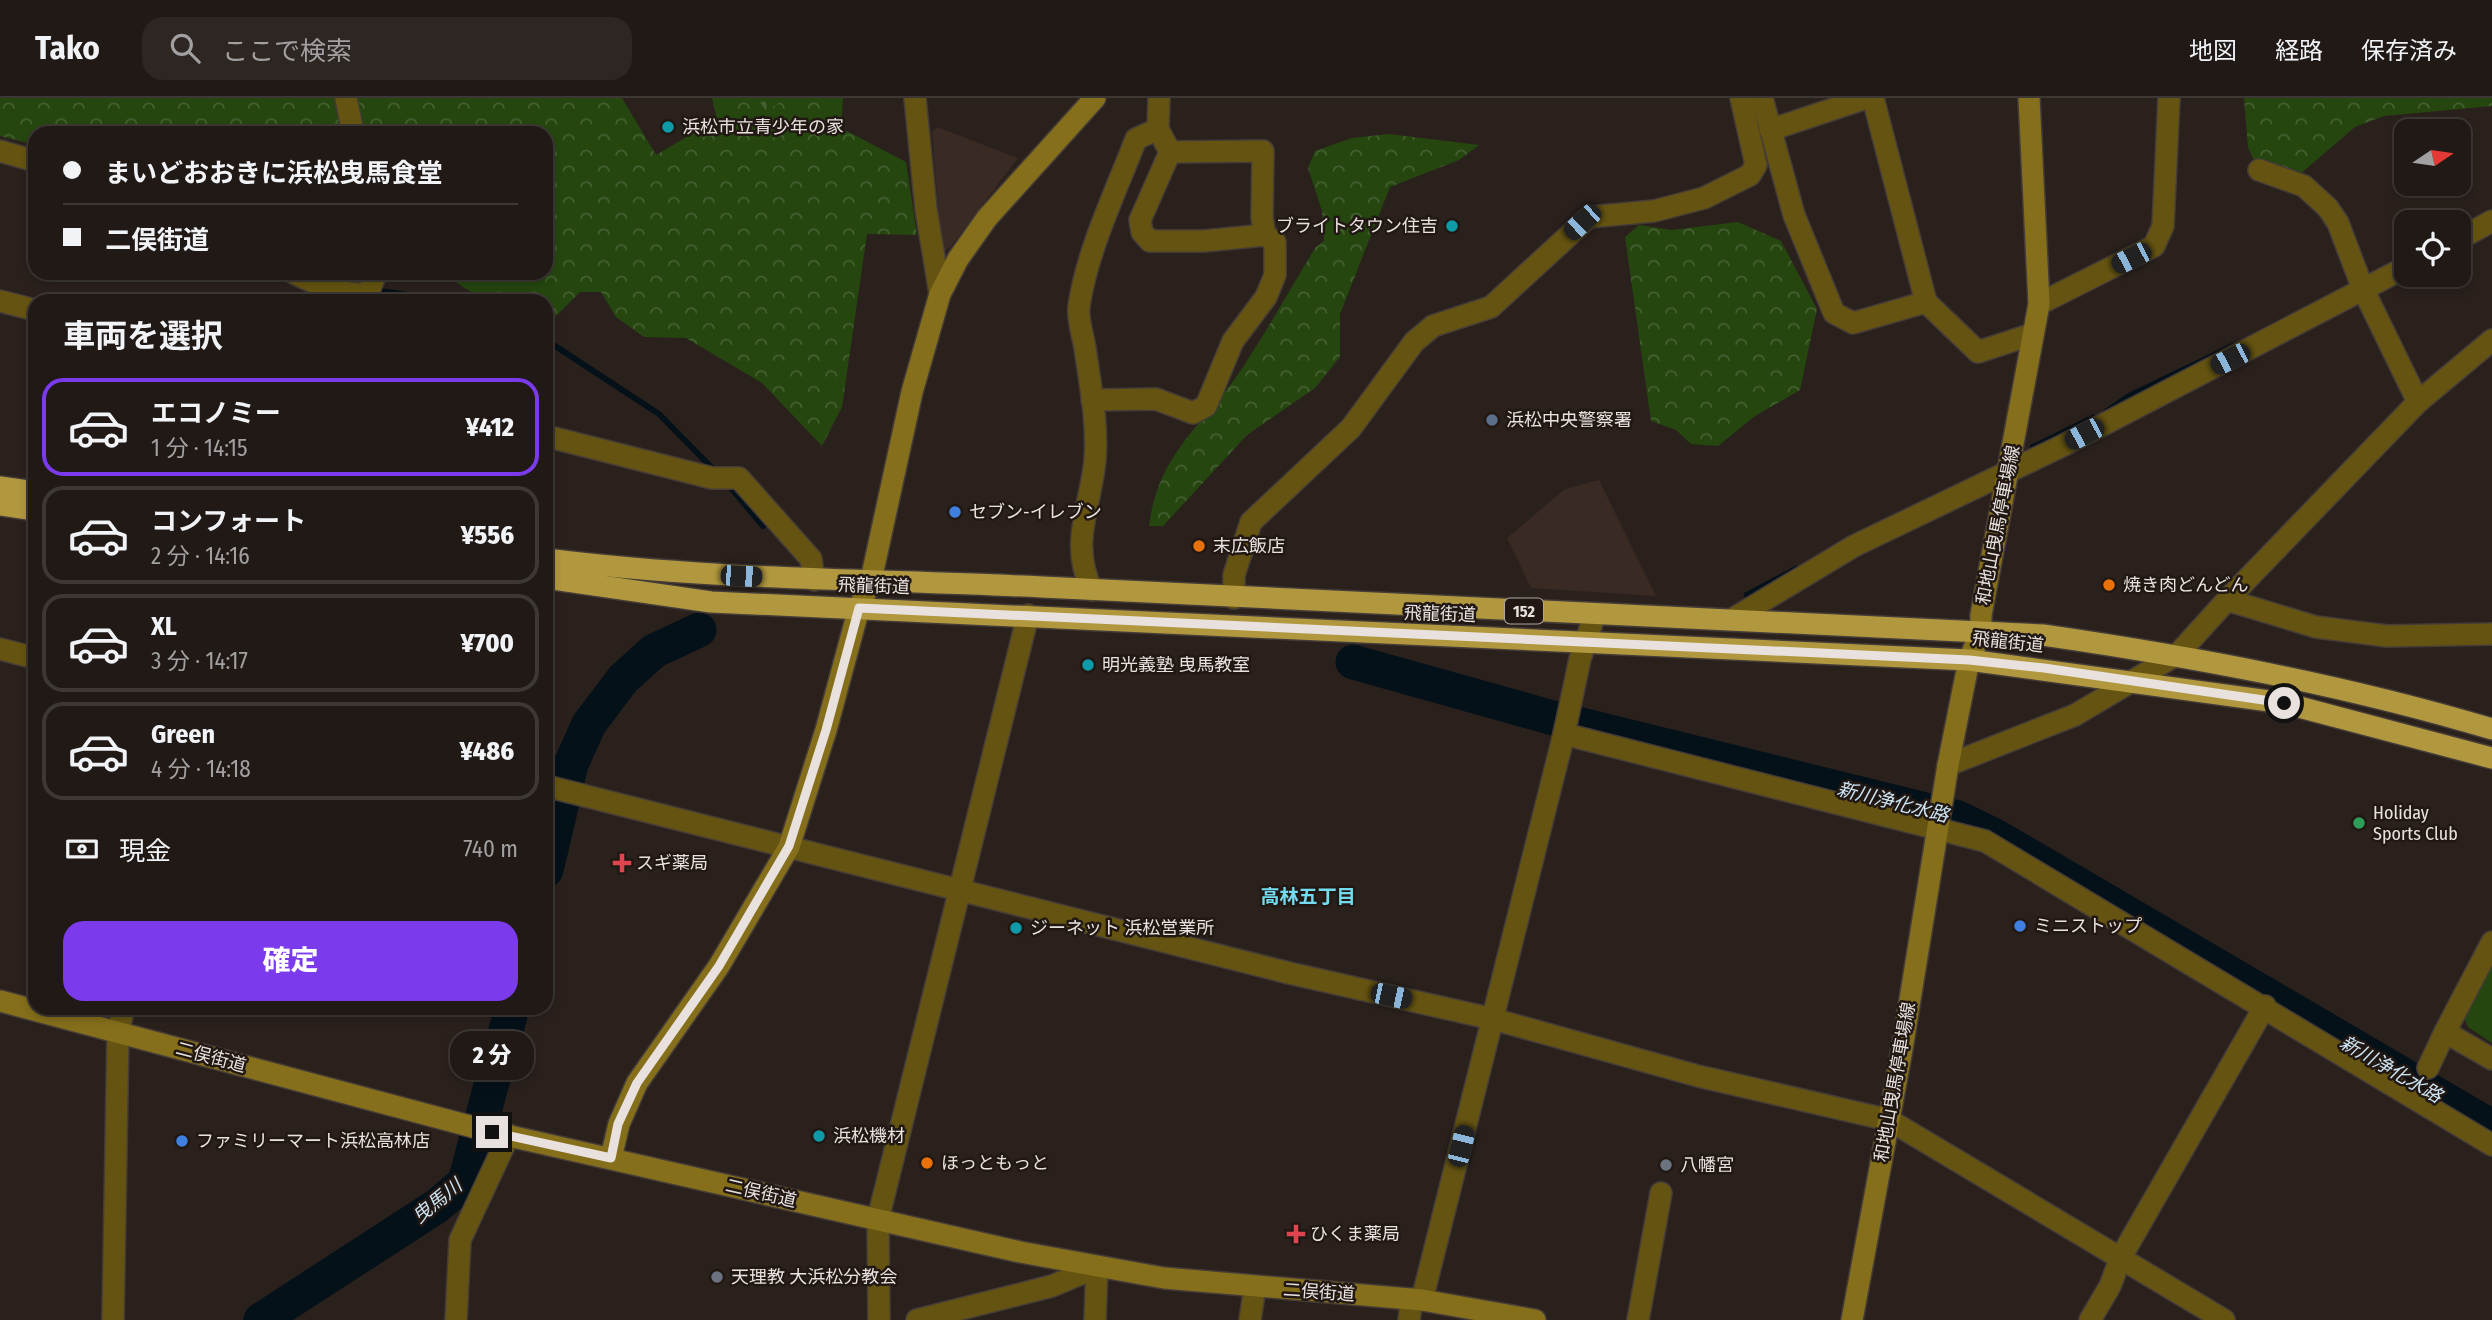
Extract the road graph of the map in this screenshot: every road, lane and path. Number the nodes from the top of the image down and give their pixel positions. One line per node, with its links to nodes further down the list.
1 (346, 98): 11 (street)
2 (915, 98): 25 (street)
3 (1095, 98): 25 (street)
4 (1159, 98): 12 (street)
5 (1741, 98): 45 (street)
6 (1762, 98): 13 (street)
7 (1866, 98): 13 (street)
8 (1873, 98): 27 (street)
9 (2029, 98): 28 (street, 和地山曳馬停車場線)
10 (2169, 98): 28 (street)
11 (352, 126)
12 (1158, 129): 15 (street); 32 (street)
13 (1770, 130): 27 (street)
14 (0, 151): 16 (street)
15 (1170, 152): 20 (street); 20 (street)
16 (28, 159)
17 (2259, 170): 24 (street)
18 (2492, 221): 19 (street)
19 (2471, 232)
20 (1265, 235): 32 (street)
21 (2394, 273): 24 (street)
22 (372, 283): 23 (street)
23 (304, 285)
24 (2363, 289): 33 (street); 35 (street)
25 (940, 294): 43 (street)
26 (0, 301): 29 (street)
27 (1926, 302): 30 (street)
28 (2039, 304): 30 (street, 和地山曳馬停車場線)
29 (28, 308)
30 (2034, 334): 35 (street, 和地山曳馬停車場線)
31 (2492, 340): 33 (street)
32 (1092, 400): 44 (street)
33 (2418, 402): 46 (street)
34 (553, 438): 42 (street)
35 (2008, 469): 50 (street); 51 (street, 和地山曳馬停車場線)
36 (0, 487): 37 (highway)
37 (28, 491)
38 (0, 505): 39 (highway)
39 (28, 509)
40 (553, 560): 42 (highway, 飛龍街道 / 152)
41 (553, 580): 47 (highway, 飛龍街道 / 152)
42 (814, 580): 43 (highway, 飛龍街道 / 152)
43 (871, 580): 44 (highway, 飛龍街道 / 152); 47 (street)
44 (1091, 590): 45 (highway, 飛龍街道 / 152)
45 (1234, 598): 48 (highway, 飛龍街道 / 152)
46 (2227, 600): 52 (street); 55 (street)
47 (859, 608): 49 (highway, 飛龍街道 / 152); 65 (street)
48 (1595, 614): 50 (highway, 飛龍街道 / 152); 53 (street)
49 (1028, 615): 53 (highway, 飛龍街道 / 152); 66 (street)
50 (1731, 620): 51 (highway, 飛龍街道 / 152)
51 (1981, 632): 55 (highway, 飛龍街道 / 152); 57 (street, 和地山曳馬停車場線)
52 (2492, 634)
53 (1586, 643): 57 (highway, 飛龍街道 / 152); 60 (street)
54 (0, 649): 56 (street)
55 (2178, 654): 58 (street); 59 (highway, 飛龍街道 / 152)
56 (28, 656)
57 (1969, 660): 58 (highway, 飛龍街道 / 152); 62 (street, 和地山曳馬停車場線)
58 (2137, 681): 61 (highway, 飛龍街道 / 152); 62 (street)
59 (2492, 729)
60 (1564, 734): 64 (street); 73 (street)
61 (2492, 758)
62 (1948, 765): 64 (street, 和地山曳馬停車場線)
63 (553, 788): 65 (street)
64 (1941, 818): 69 (street); 78 (street, 和地山曳馬停車場線)
65 (789, 846): 66 (street); 81 (street)
66 (962, 889): 73 (street); 83 (street)
67 (2492, 942): 75 (street)
68 (0, 1001): 70 (street, 二俣街道)
69 (2265, 1006): 80 (street); 84 (street)
70 (28, 1008)
71 (53, 1015): 74 (street, 二俣街道)
72 (122, 1015): 74 (street)
73 (1493, 1019): 78 (street); 87 (street)
74 (118, 1032): 79 (street, 二俣街道); 88 (street)
75 (2445, 1032): 76 (street); 77 (street)
76 (2492, 1059)
77 (2428, 1068)
78 (1888, 1120): 84 (street); 96 (street, 和地山曳馬停車場線)
79 (500, 1133): 81 (street, 二俣街道); 89 (street)
80 (2492, 1145)
81 (611, 1158): 83 (street, 二俣街道)
82 (1661, 1193): 95 (street)
83 (878, 1219): 85 (street, 二俣街道); 90 (street)
84 (2122, 1257): 97 (street); 98 (street)
85 (1097, 1268): 86 (street, 二俣街道); 91 (street); 92 (street)
86 (1255, 1287): 87 (street, 二俣街道); 93 (street)
87 (1414, 1306): 94 (street, 二俣街道)
88 (113, 1320)
89 (456, 1320)
90 (879, 1320)
91 (917, 1320)
92 (1095, 1320)
93 (1250, 1320)
94 (1535, 1320)
95 (1638, 1320)
96 (1852, 1320)
97 (2091, 1320)
98 (2224, 1320)

